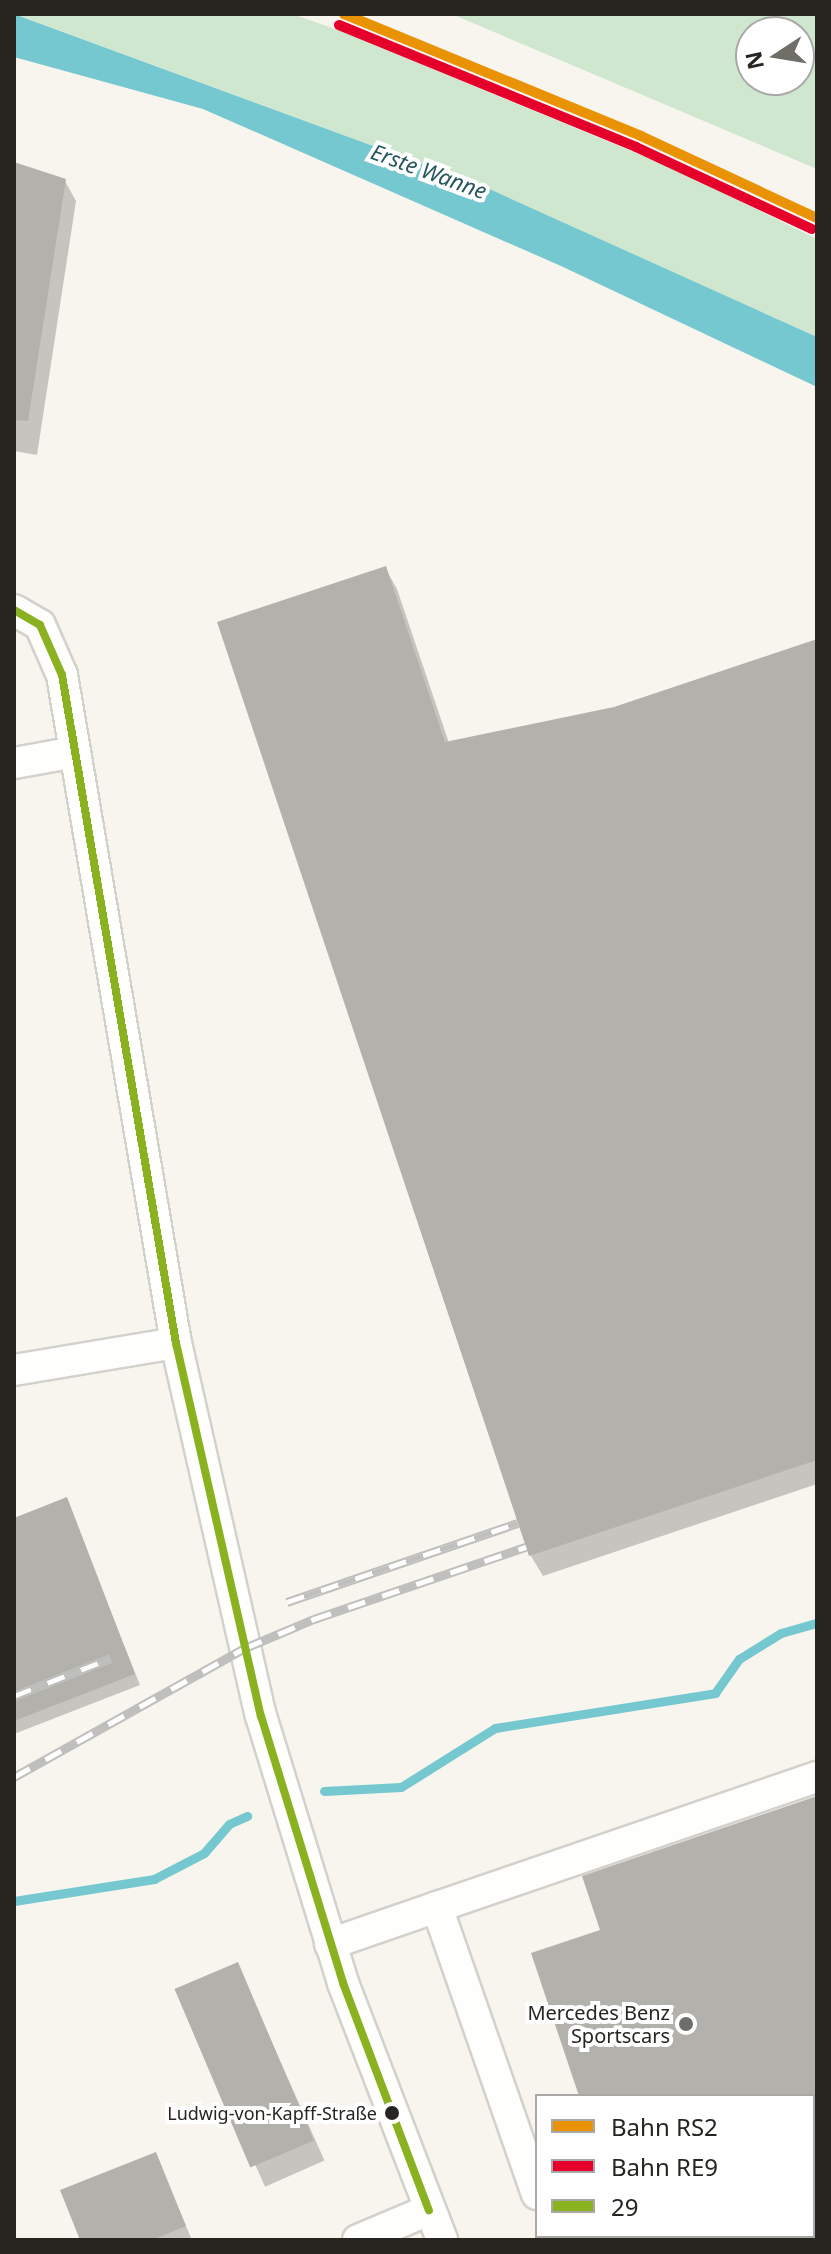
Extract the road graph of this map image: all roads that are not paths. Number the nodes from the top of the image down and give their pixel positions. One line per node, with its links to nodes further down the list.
1 (14, 610): 2 (street)
2 (75, 752): 3 (street); 4 (street)
3 (14, 763)
4 (176, 1343): 5 (street); 8 (street)
5 (14, 1370)
6 (817, 1777): 7 (street)
7 (437, 1907): 8 (street); 9 (street)
8 (330, 1944): 10 (street)
9 (535, 2188)
10 (429, 2210): 11 (street); 12 (street)
11 (358, 2240)
12 (442, 2240)

